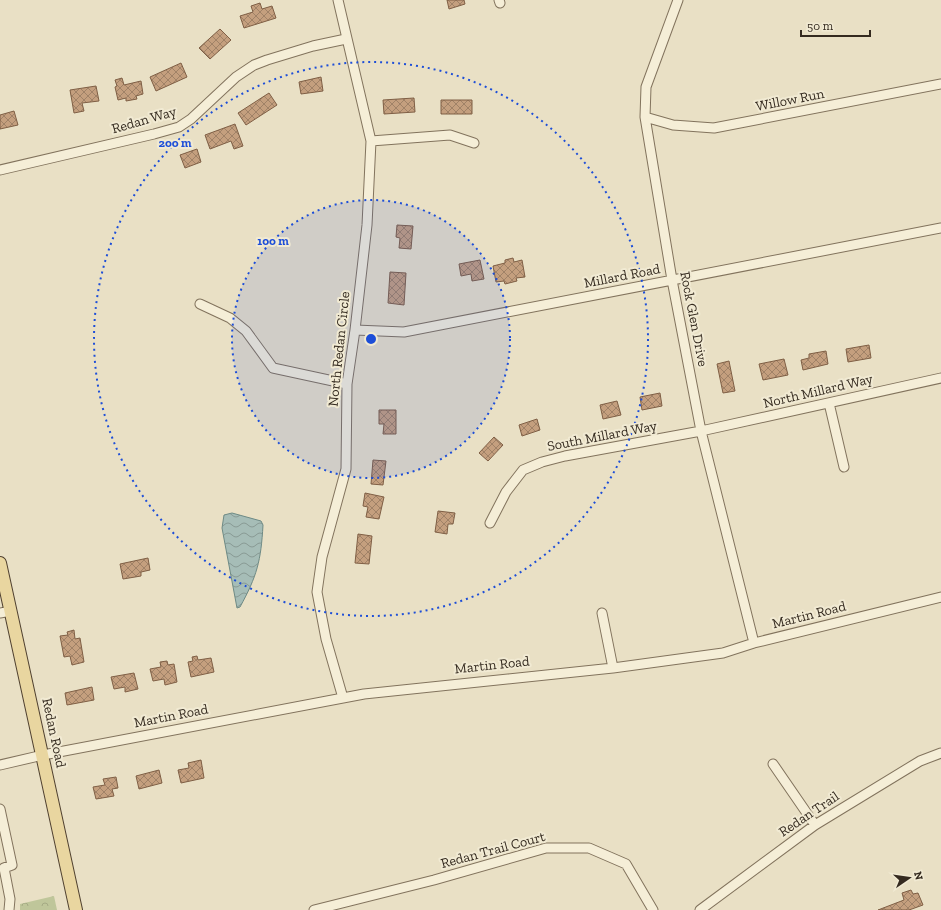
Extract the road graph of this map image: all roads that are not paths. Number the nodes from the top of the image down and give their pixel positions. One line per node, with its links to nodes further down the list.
1 (338, 0): 3 (street, North Redan Circle)
2 (678, 0): 5 (street, Rock Glen Drive)
3 (346, 39): 6 (street, North Redan Circle); 8 (street, Redan Way)
4 (941, 84): 5 (street, Willow Run)
5 (645, 118): 10 (street, Rock Glen Drive)
6 (371, 141): 7 (street); 12 (street, North Redan Circle)
7 (474, 143)
8 (0, 170)
9 (941, 228): 10 (street, Millard Road)
10 (672, 280): 12 (street, Millard Road); 16 (street, Rock Glen Drive)
11 (200, 304): 14 (street)
12 (355, 330): 14 (street, North Redan Circle)
13 (941, 378): 15 (street, North Millard Way)
14 (347, 384): 25 (street, North Redan Circle)
15 (829, 403): 16 (street, North Millard Way); 17 (street)
16 (701, 431): 18 (street, South Millard Way); 23 (street, Rock Glen Drive)
17 (844, 467)
18 (490, 523)
19 (0, 563): 21 (main road, Redan Road)
20 (941, 598): 23 (street, Martin Road)
21 (5, 612): 27 (main road, Redan Road)
22 (602, 613): 24 (street)
23 (754, 644): 24 (street, Martin Road)
24 (613, 668): 25 (street, Martin Road)
25 (343, 698): 27 (street, Martin Road)
26 (941, 753): 31 (street, Redan Trail)
27 (43, 755): 29 (street, Martin Road); 34 (main road, Redan Road)
28 (772, 764): 31 (street)
29 (0, 765)
30 (0, 809): 32 (street)
31 (815, 825): 37 (street, Redan Trail)
32 (2, 868): 33 (street)
33 (9, 910)
34 (76, 910)
35 (314, 910): 36 (street, Redan Trail Court)
36 (653, 910)
37 (700, 910)

